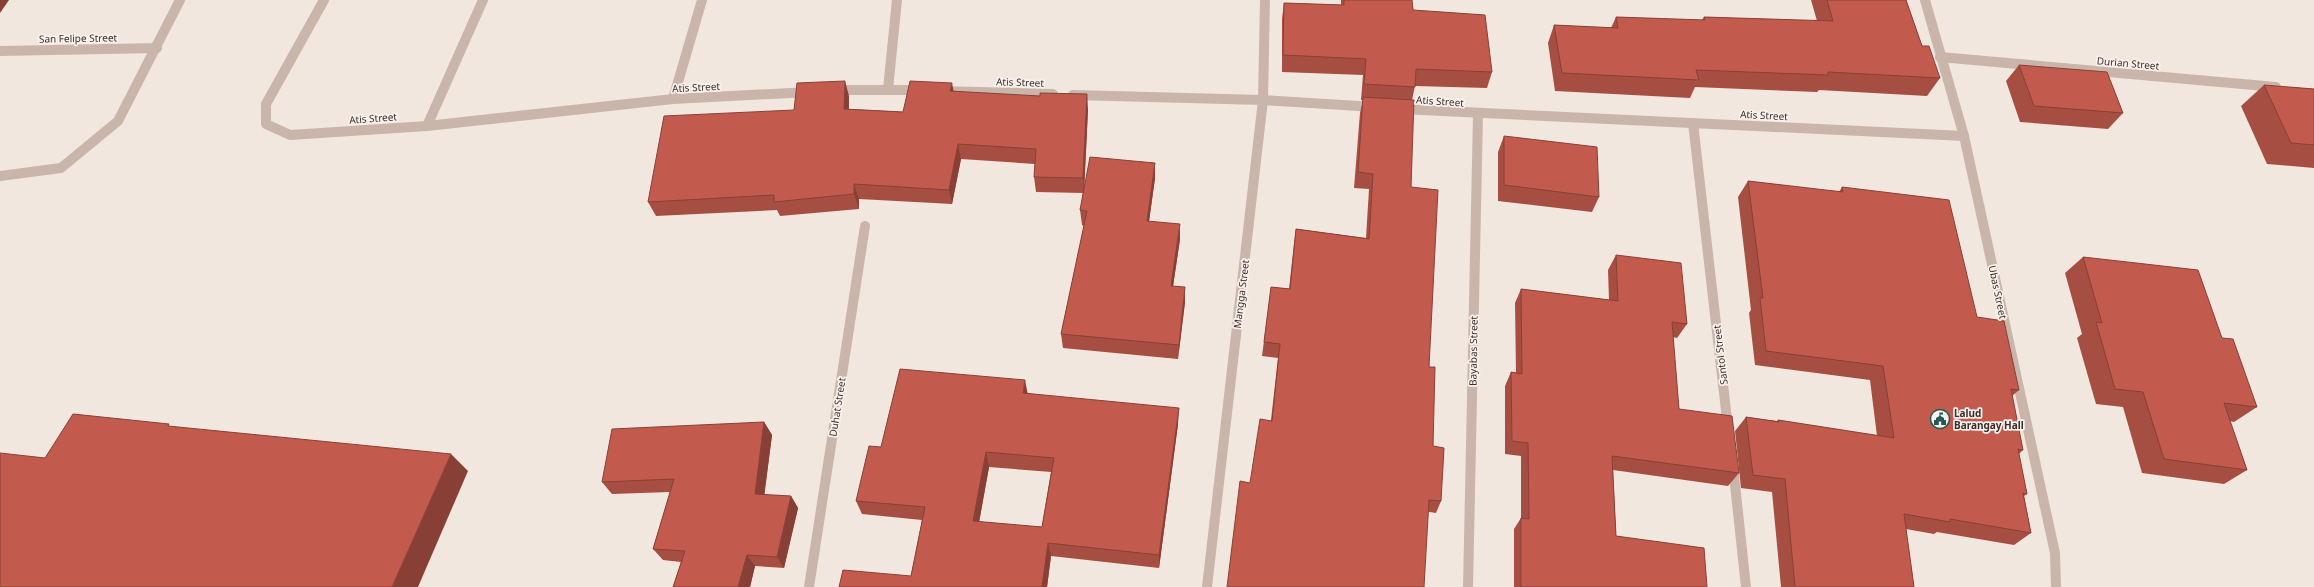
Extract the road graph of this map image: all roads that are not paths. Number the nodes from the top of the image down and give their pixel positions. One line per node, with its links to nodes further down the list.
1 (180, 0): 8 (street)
2 (324, 0): 17 (street, Atis Street)
3 (483, 0): 17 (street)
4 (702, 0): 13 (street)
5 (897, 0): 12 (street)
6 (1265, 0): 14 (street, Mangga Street)
7 (1925, 0): 10 (street, Ubas Street)
8 (157, 48): 9 (street, San Felipe Street); 19 (street)
9 (0, 50)
10 (1940, 57): 11 (street, Durian Street); 18 (street, Ubas Street)
11 (2282, 87)
12 (888, 89): 13 (street, Atis Street); 14 (street, Atis Street)
13 (673, 99): 17 (street, Atis Street)
14 (1263, 100): 15 (street, Atis Street); 24 (street, Mangga Street)
15 (1478, 114): 16 (street, Atis Street); 25 (street, Bayabas Street)
16 (1693, 123): 18 (street, Atis Street); 21 (street, Santol Street)
17 (427, 126)
18 (1964, 136): 27 (street, Ubas Street)
19 (0, 176)
20 (865, 226): 23 (street, Duhat Street)
21 (1729, 438)
22 (1731, 453): 26 (street)
23 (809, 587)
24 (1207, 587)
25 (1468, 587)
26 (1746, 587)
27 (2056, 587)

